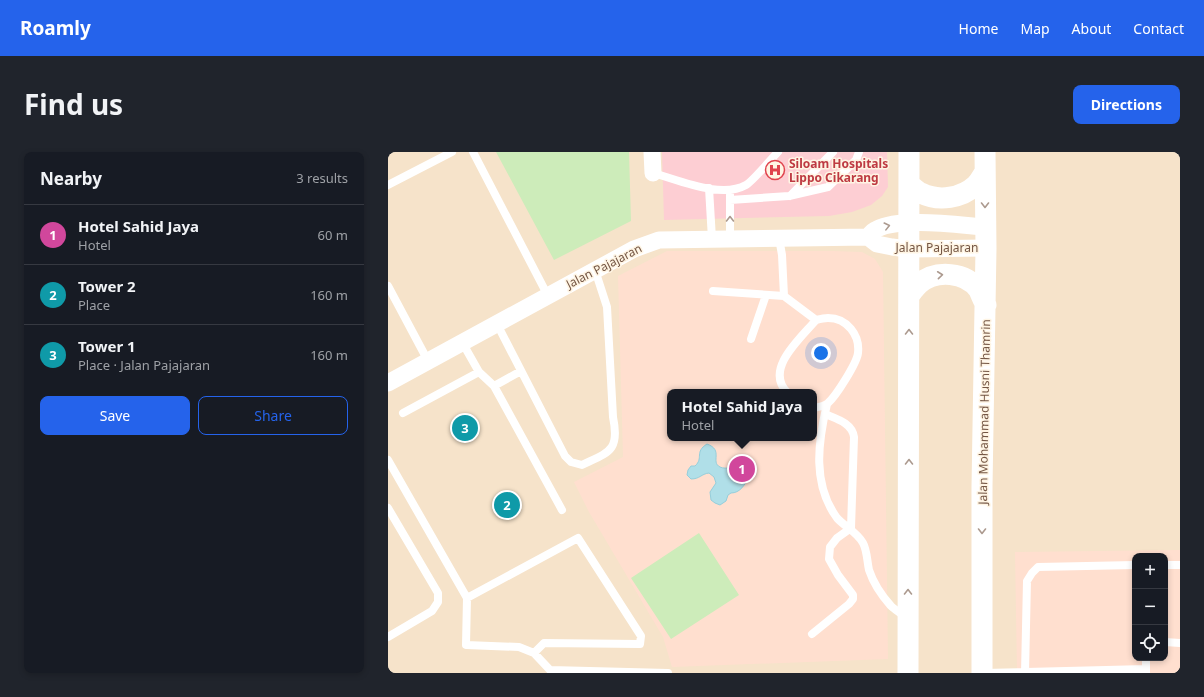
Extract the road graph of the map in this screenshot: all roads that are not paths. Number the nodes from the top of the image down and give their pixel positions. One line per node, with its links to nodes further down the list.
1 (452, 152): 11 (lane)
2 (473, 152): 28 (lane)
3 (652, 152): 9 (street)
4 (778, 152): 13 (lane)
5 (833, 152): 14 (lane)
6 (859, 152): 14 (lane)
7 (909, 152): 10 (street)
8 (985, 162): 10 (street); 17 (street, Jalan Mohammad Husni Thamrin, one-way to 17)
9 (653, 173): 12 (lane)
10 (909, 184): 16 (street)
11 (388, 186)
12 (709, 188): 13 (lane); 20 (lane)
13 (731, 191): 15 (lane)
14 (790, 196): 15 (lane)
15 (730, 200): 21 (lane, one-way to 15)
16 (909, 222): 17 (street, Jalan Pajajaran); 18 (street, Jalan Pajajaran, one-way to 16); 23 (street)
17 (985, 227): 22 (street, Jalan Mohammad Husni Thamrin)
18 (868, 237): 19 (street, Jalan Pajajaran); 23 (street, Jalan Pajajaran)
19 (780, 238): 21 (street, Jalan Pajajaran); 29 (lane)
20 (712, 239): 21 (street, Jalan Pajajaran); 24 (street, Jalan Pajajaran)
21 (730, 239)
22 (986, 248): 23 (street, Jalan Pajajaran); 31 (street, Jalan Mohammad Husni Thamrin)
23 (908, 249): 30 (street)
24 (595, 270): 28 (street, Jalan Pajajaran); 37 (lane)
25 (388, 286): 36 (lane)
26 (713, 291): 27 (lane)
27 (766, 295): 29 (lane); 34 (lane)
28 (548, 296): 33 (street, Jalan Pajajaran)
29 (784, 296): 32 (lane)
30 (909, 296): 31 (street, one-way to 31); 54 (street, one-way to 30)
31 (986, 305): 64 (street, Jalan Mohammad Husni Thamrin, one-way to 64)
32 (816, 320): 41 (lane); 42 (lane)
33 (497, 324): 35 (street, Jalan Pajajaran); 37 (lane)
34 (751, 339)
35 (462, 342): 36 (street, Jalan Pajajaran); 38 (lane)
36 (428, 361): 39 (street, Jalan Pajajaran)
37 (521, 371): 40 (lane)
38 (479, 372): 40 (lane); 44 (lane)
39 (388, 383)
40 (494, 386): 48 (lane)
41 (784, 389)
42 (827, 404): 43 (lane); 45 (lane)
43 (817, 407)
44 (403, 413)
45 (825, 414): 49 (lane); 49 (lane)
46 (388, 460): 53 (lane)
47 (388, 508): 56 (lane)
48 (562, 510)
49 (851, 528): 54 (lane); 55 (lane)
50 (1132, 565): 61 (lane)
51 (1168, 565): 52 (lane)
52 (1180, 565)
53 (467, 598): 59 (lane); 59 (lane)
54 (908, 619): 63 (street)
55 (812, 634)
56 (388, 637)
57 (1168, 642): 58 (lane)
58 (1180, 643)
59 (534, 653): 62 (lane)
60 (1146, 671): 61 (lane)
61 (1025, 672): 64 (lane)
62 (668, 673)
63 (908, 673)
64 (982, 673)

